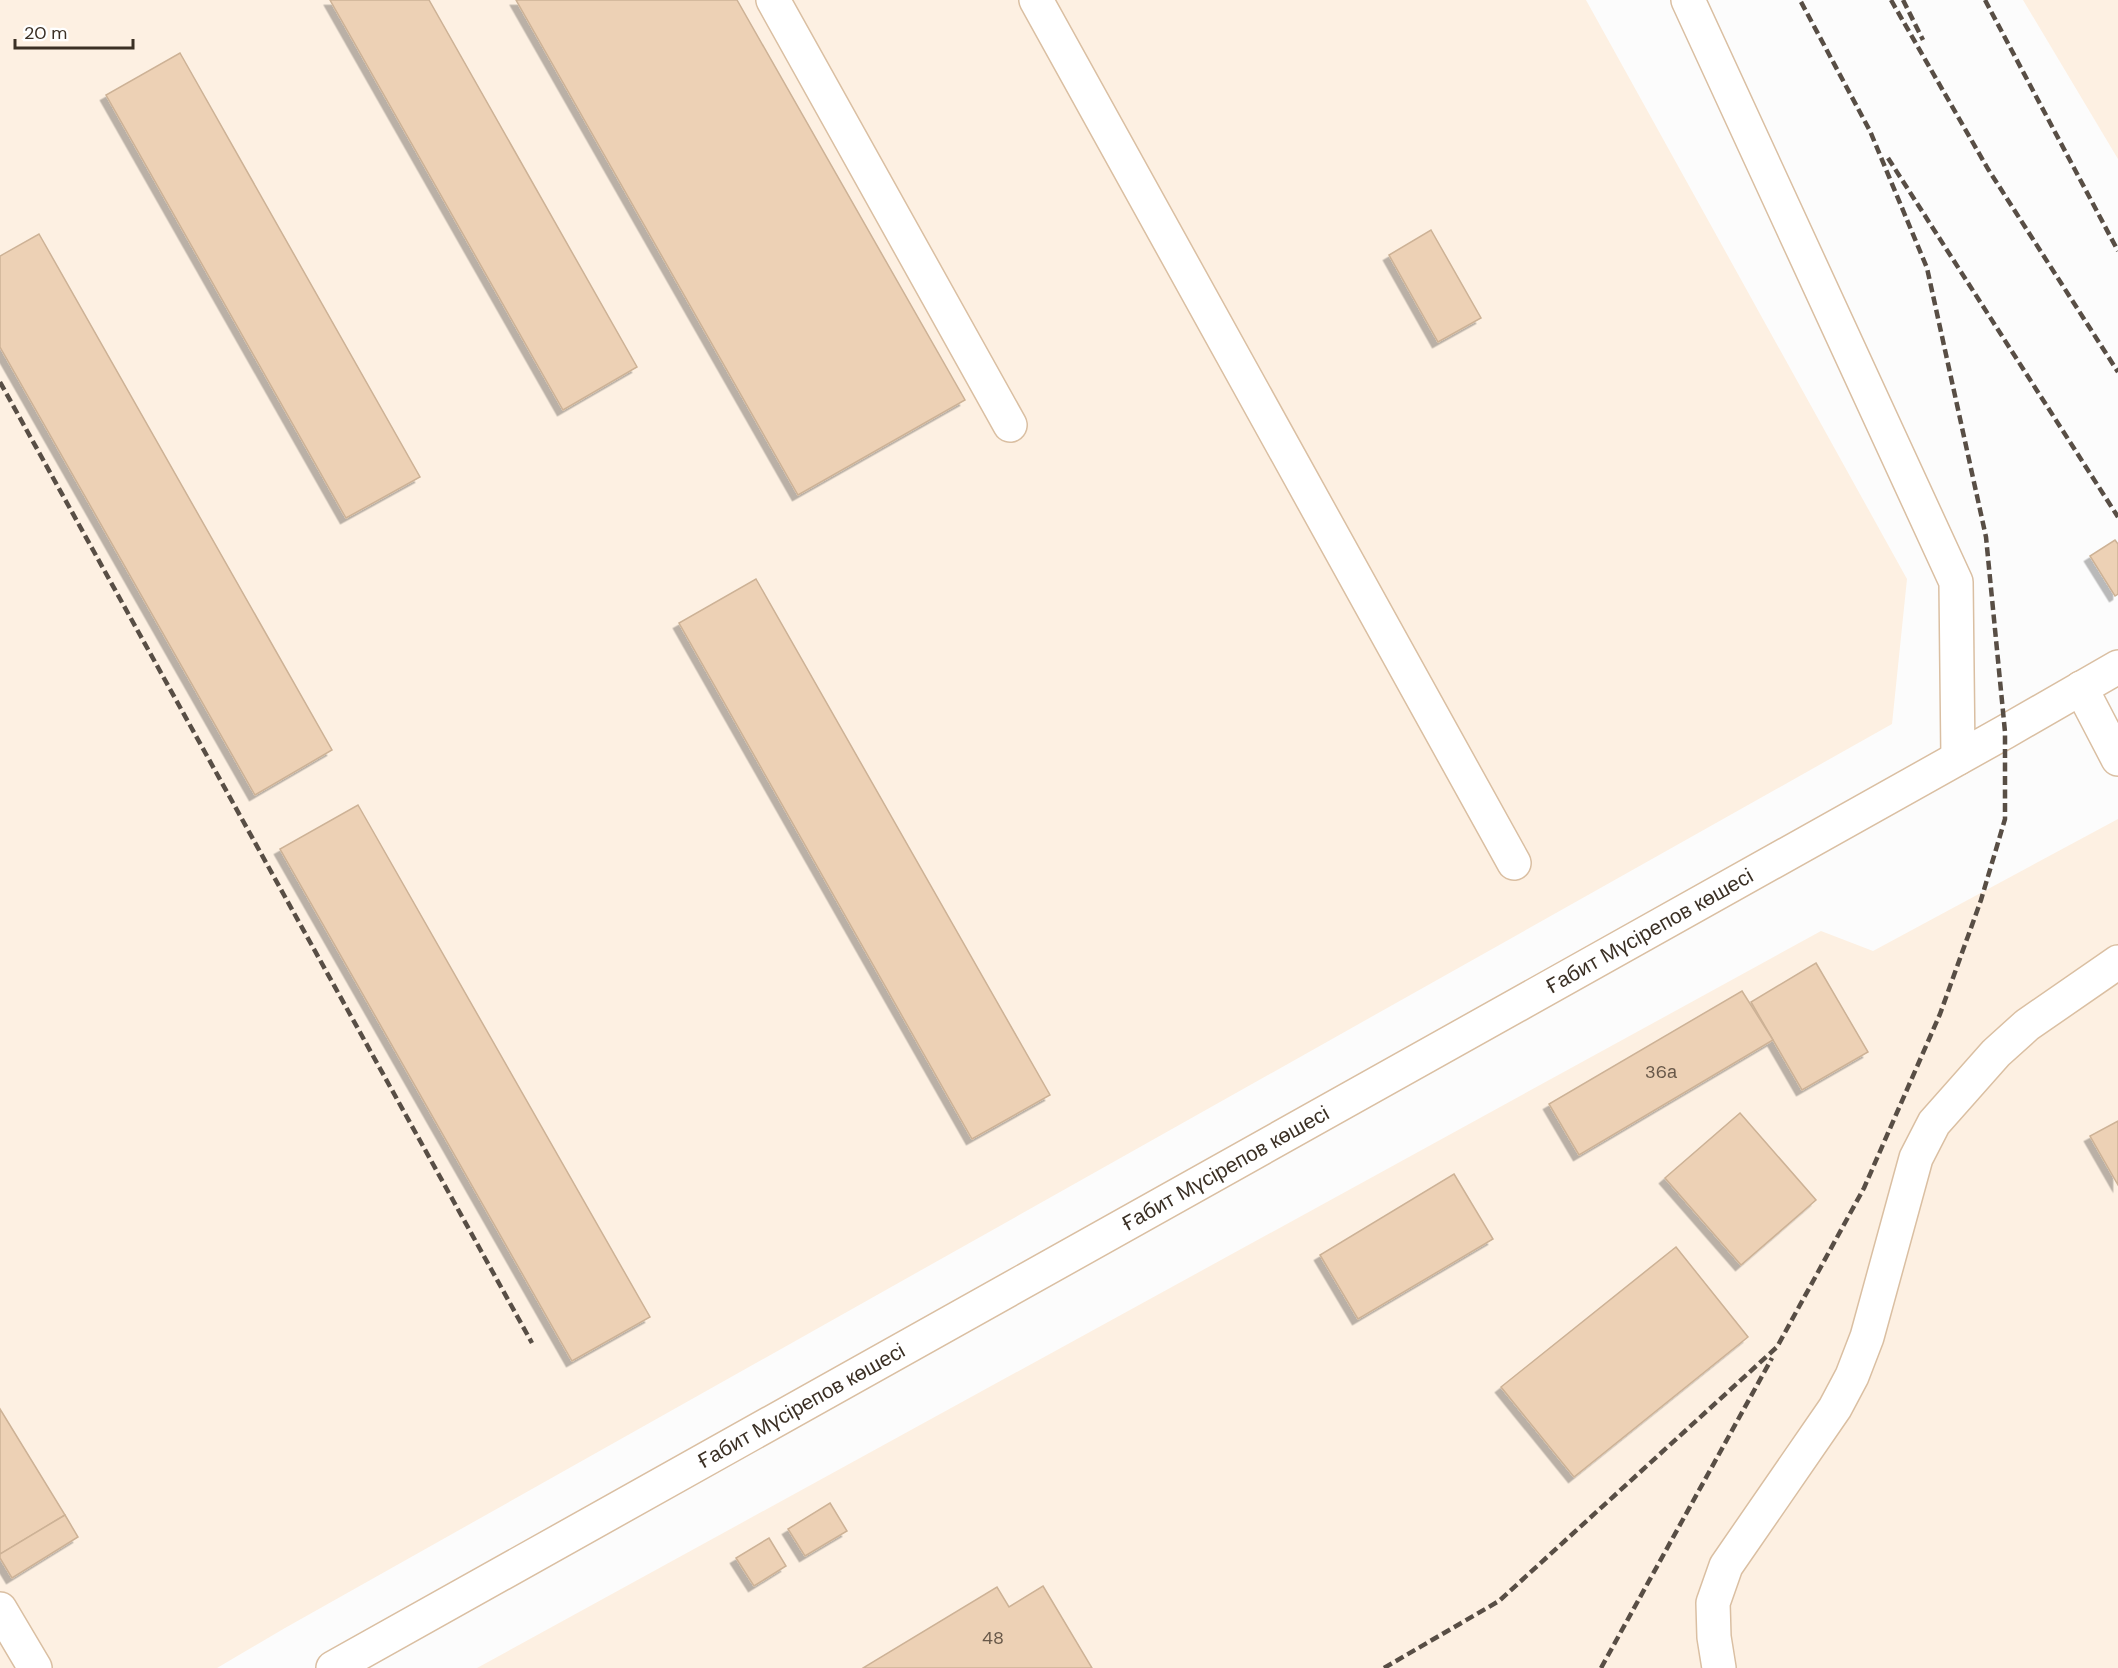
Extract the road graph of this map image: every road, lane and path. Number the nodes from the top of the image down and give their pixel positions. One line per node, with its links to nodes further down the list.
1 (773, 0): 4 (main road)
2 (1036, 0): 9 (main road)
3 (1689, 0): 7 (main road)
4 (1010, 425)
5 (2118, 667): 6 (main road, Ғабит Мүсірепов көшесі)
6 (2081, 688): 7 (main road, Ғабит Мүсірепов көшесі); 8 (main road)
7 (1958, 758): 13 (main road, Ғабит Мүсірепов көшесі)
8 (2118, 759)
9 (1514, 863)
10 (2118, 962): 14 (main road)
11 (0, 1609): 12 (main road)
12 (35, 1668)
13 (333, 1668)
14 (1719, 1668)

